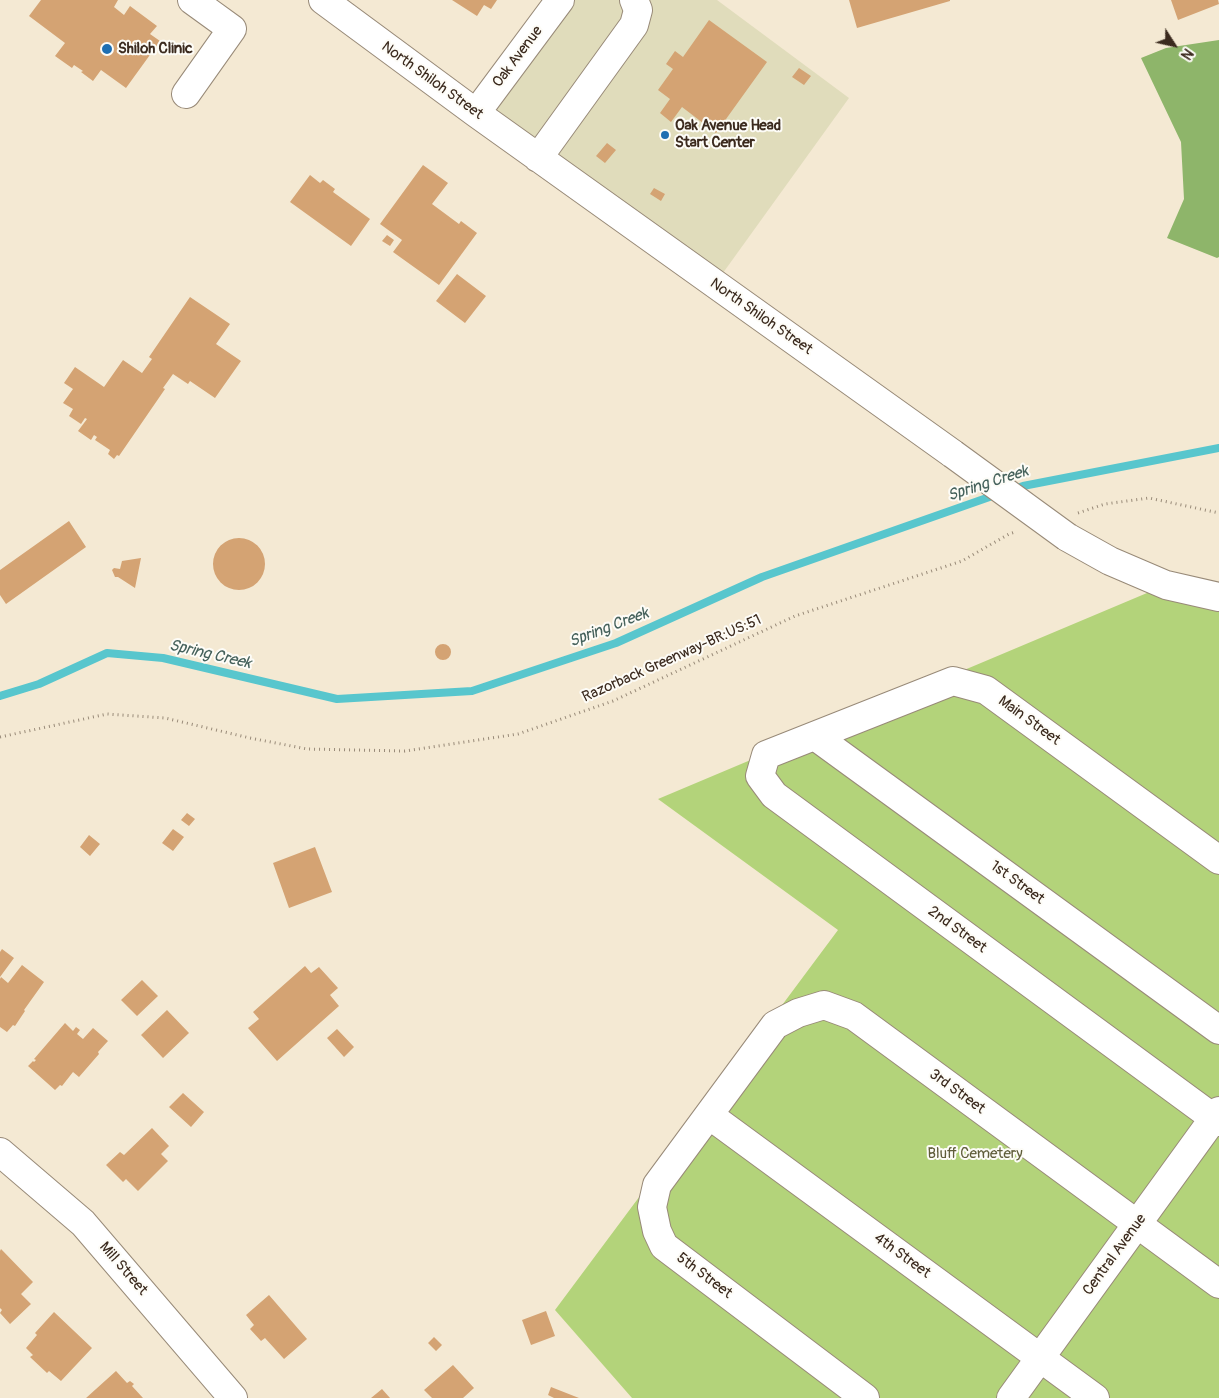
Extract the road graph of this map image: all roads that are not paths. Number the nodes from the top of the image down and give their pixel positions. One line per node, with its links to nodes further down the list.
1 (192, 0): 5 (street)
2 (323, 0): 6 (street, North Shiloh Street)
3 (560, 0): 6 (street, Oak Avenue)
4 (634, 0): 7 (street)
5 (186, 94)
6 (476, 113): 7 (street, North Shiloh Street)
7 (538, 158): 8 (street, North Shiloh Street, bridge)
8 (1219, 597)
9 (815, 736): 10 (street, Main Street); 11 (street, 1st Street); 13 (street, 2nd Street)
10 (1219, 860)
11 (1219, 1030)
12 (709, 1115): 15 (street, 3rd Street); 17 (street, 4th Street); 19 (street, 5th Street)
13 (1217, 1117): 15 (street, Central Avenue)
14 (0, 1152): 18 (street, Mill Street)
15 (1138, 1224): 16 (street, 3rd Street); 17 (street, Central Avenue)
16 (1219, 1284)
17 (1040, 1358): 20 (street, Central Avenue); 21 (street, 4th Street)
18 (233, 1398)
19 (865, 1398)
20 (1012, 1398)
21 (1095, 1398)

